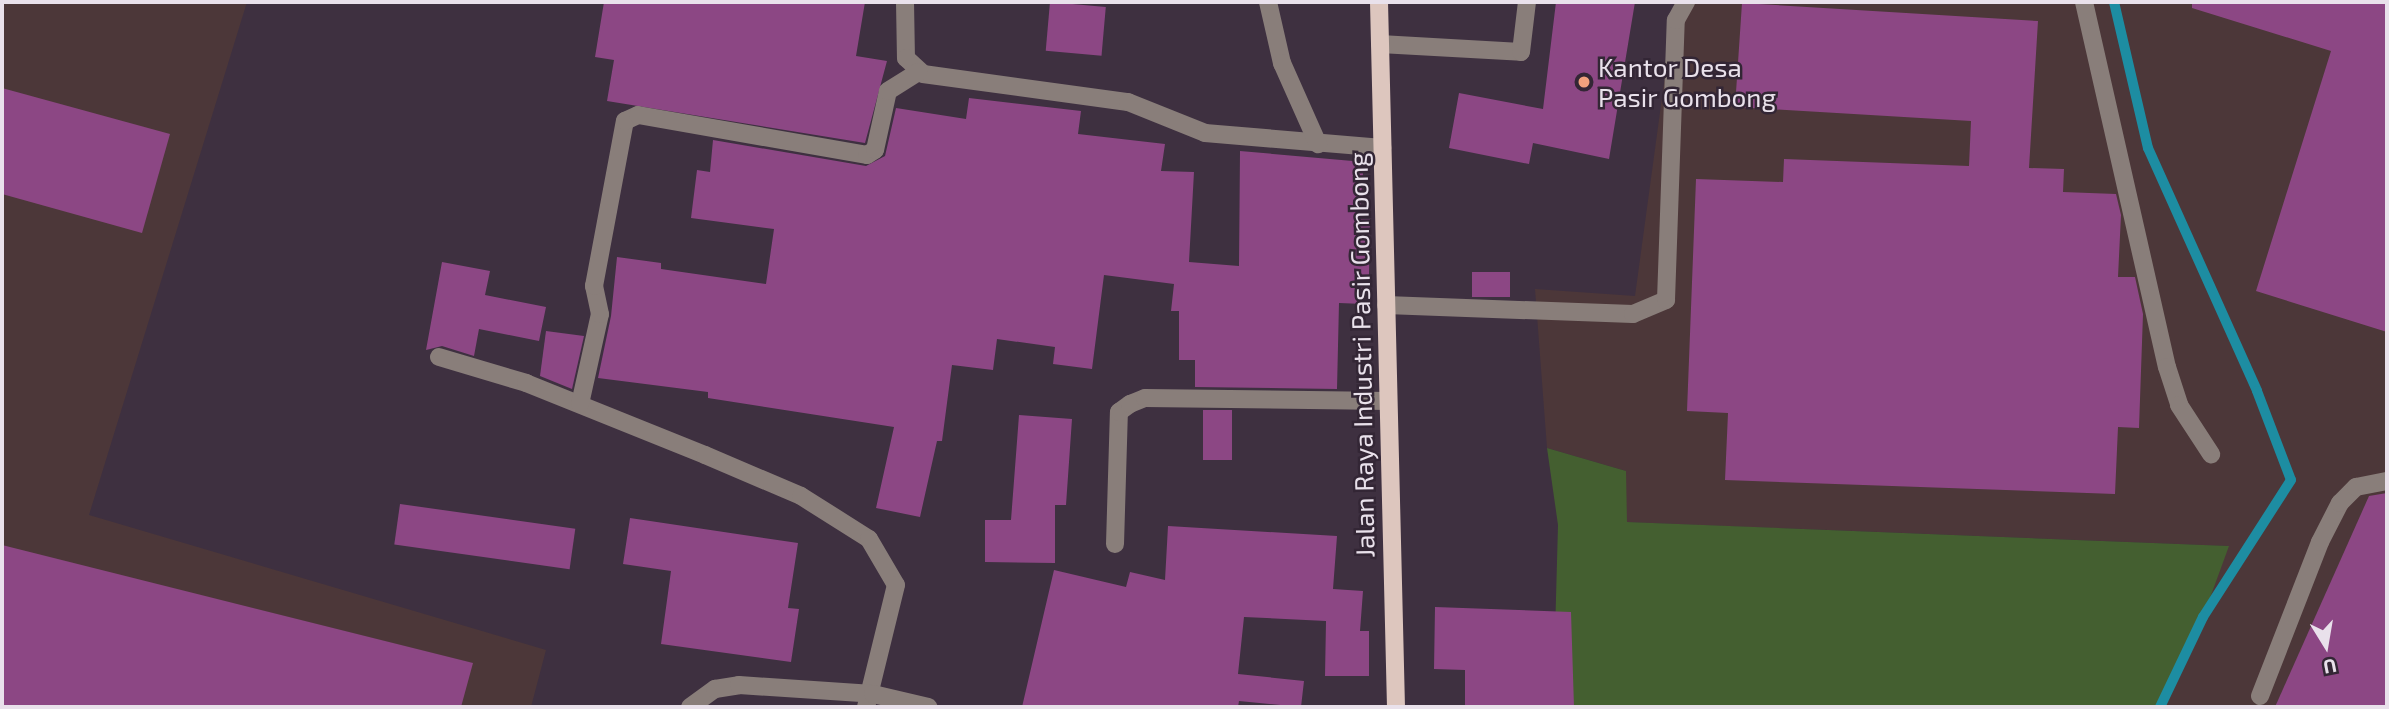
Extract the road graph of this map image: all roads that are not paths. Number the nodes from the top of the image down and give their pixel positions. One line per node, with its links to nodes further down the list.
1 (905, 2): 8 (street)
2 (1268, 2): 9 (street)
3 (1379, 2): 7 (main road, Jalan Raya Industri Pasir Gombong)
4 (1527, 2): 7 (street)
5 (1686, 2): 11 (street)
6 (2084, 2): 15 (street)
7 (1380, 44): 10 (main road, Jalan Raya Industri Pasir Gombong)
8 (918, 72): 9 (street); 14 (street)
9 (1318, 144): 10 (street)
10 (1382, 148): 11 (main road, Jalan Raya Industri Pasir Gombong)
11 (1386, 304): 13 (main road, Jalan Raya Industri Pasir Gombong)
12 (439, 356): 14 (street)
13 (1388, 401): 17 (street); 22 (main road, Jalan Raya Industri Pasir Gombong)
14 (580, 404): 19 (street)
15 (2211, 454)
16 (2387, 481): 18 (street)
17 (1115, 544)
18 (2260, 696)
19 (870, 701): 20 (street); 21 (street)
20 (690, 707)
21 (928, 707)
22 (1396, 707)

